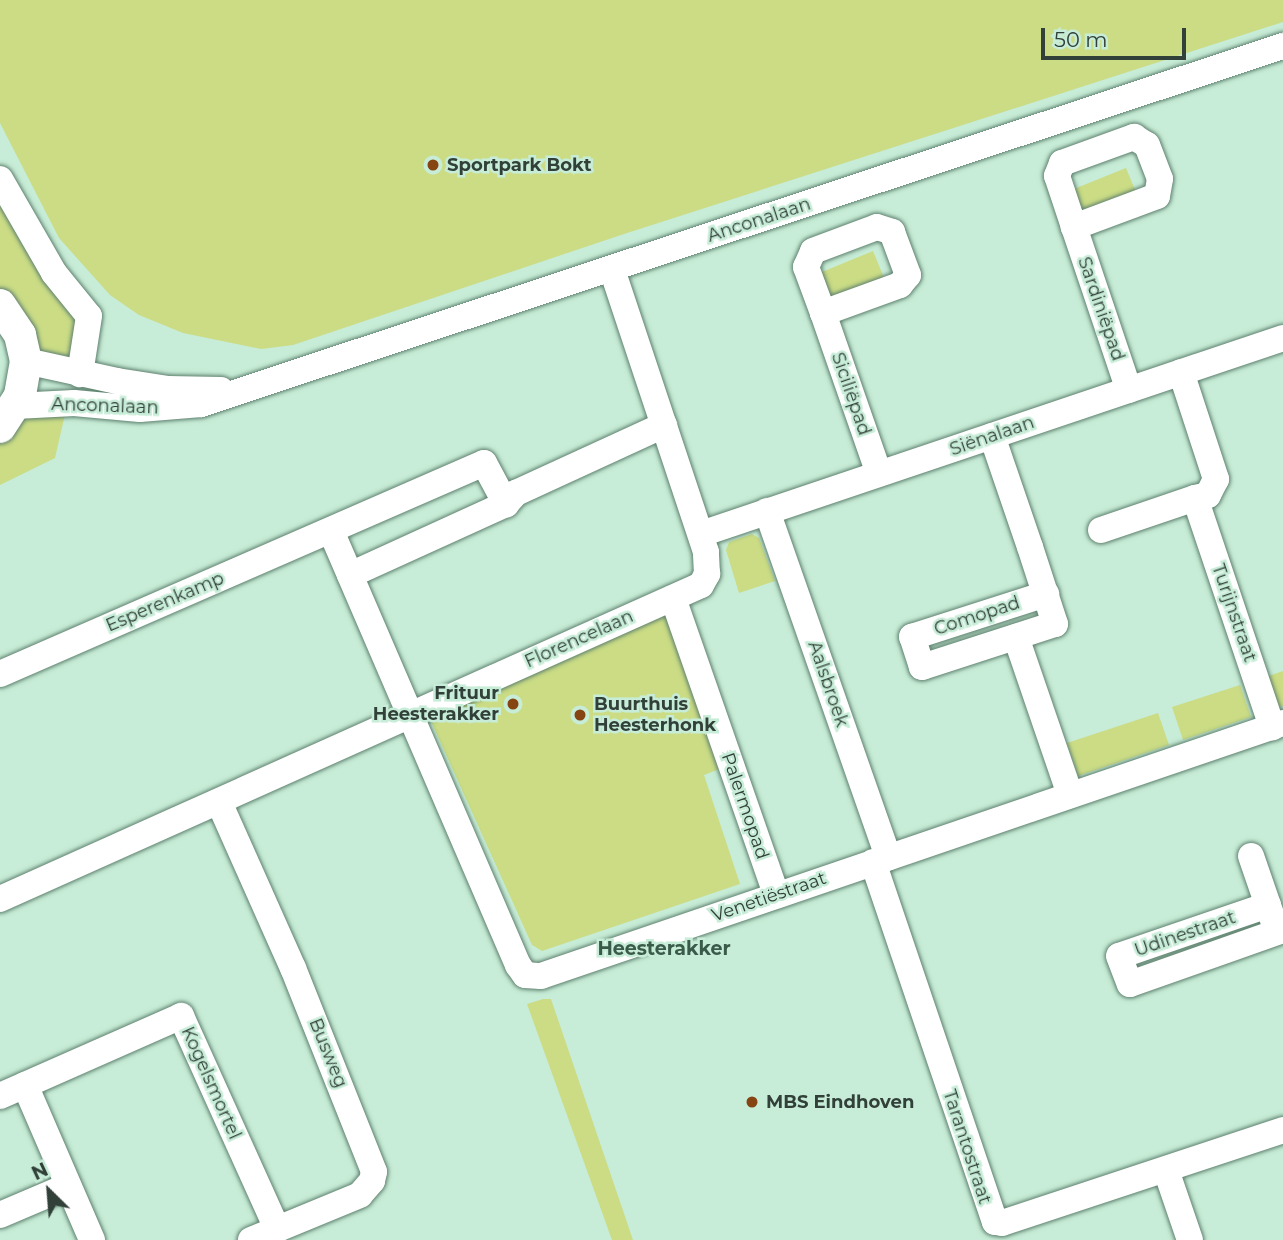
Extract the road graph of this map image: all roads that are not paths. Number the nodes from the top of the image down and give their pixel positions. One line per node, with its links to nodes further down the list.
1 (1283, 46): 4 (street, Anconalaan)
2 (0, 179): 10 (street)
3 (1074, 227): 11 (street, Sardiniëpad)
4 (612, 269): 12 (street, Anconalaan); 14 (street, Florencelaan)
5 (0, 305): 8 (main road)
6 (823, 313): 16 (street, Siciliëpad)
7 (1283, 338): 9 (street, Siënalaan)
8 (26, 361): 10 (street, Anconalaan); 13 (main road)
9 (1181, 372): 11 (street, Siënalaan); 17 (street)
10 (80, 374): 12 (street, Anconalaan)
11 (1129, 390): 15 (street, Siënalaan)
12 (236, 394): 13 (street, Anconalaan)
13 (8, 417)
14 (664, 425): 18 (street); 22 (street, Florencelaan)
15 (992, 436): 16 (street, Siënalaan); 24 (street, Comopad)
16 (879, 474): 19 (street, Siënalaan)
17 (1195, 498): 20 (street); 29 (street, Turijnstraat)
18 (506, 504): 21 (street, Esperenkamp); 23 (street)
19 (767, 511): 22 (street, Siënalaan); 33 (street, Aalsbroek)
20 (1101, 530)
21 (331, 531): 23 (street); 27 (street, Esperenkamp)
22 (701, 534): 25 (street, Florencelaan)
23 (350, 575): 28 (street)
24 (1046, 594): 26 (street, Comopad); 26 (street, Comopad)
25 (673, 598): 28 (street, Florencelaan); 34 (street, Palermopad)
26 (1016, 637): 30 (street, Comopad)
27 (0, 674)
28 (412, 713): 31 (street, Florencelaan); 34 (street, Venetiëstraat)
29 (1278, 725): 30 (street, Venetiëstraat)
30 (1070, 795): 33 (street, Venetiëstraat)
31 (219, 802): 35 (street, Florencelaan); 44 (street, Busweg)
32 (1251, 856): 36 (street, Udinestraat)
33 (880, 859): 34 (street, Venetiëstraat); 41 (street, Tarantostraat)
34 (776, 894)
35 (0, 899)
36 (1268, 905): 37 (street, Udinestraat); 37 (street, Udinestraat)
37 (1280, 940)
38 (24, 1085): 39 (street, Kogelsmortel); 42 (street); 44 (street, Kogelsmortel)
39 (0, 1096)
40 (1283, 1130): 41 (street, Tarantostraat)
41 (1166, 1170): 47 (street)
42 (68, 1186): 43 (street); 45 (street)
43 (0, 1215)
44 (277, 1229): 46 (street, Busweg)
45 (92, 1240)
46 (251, 1240)
47 (1190, 1240)

